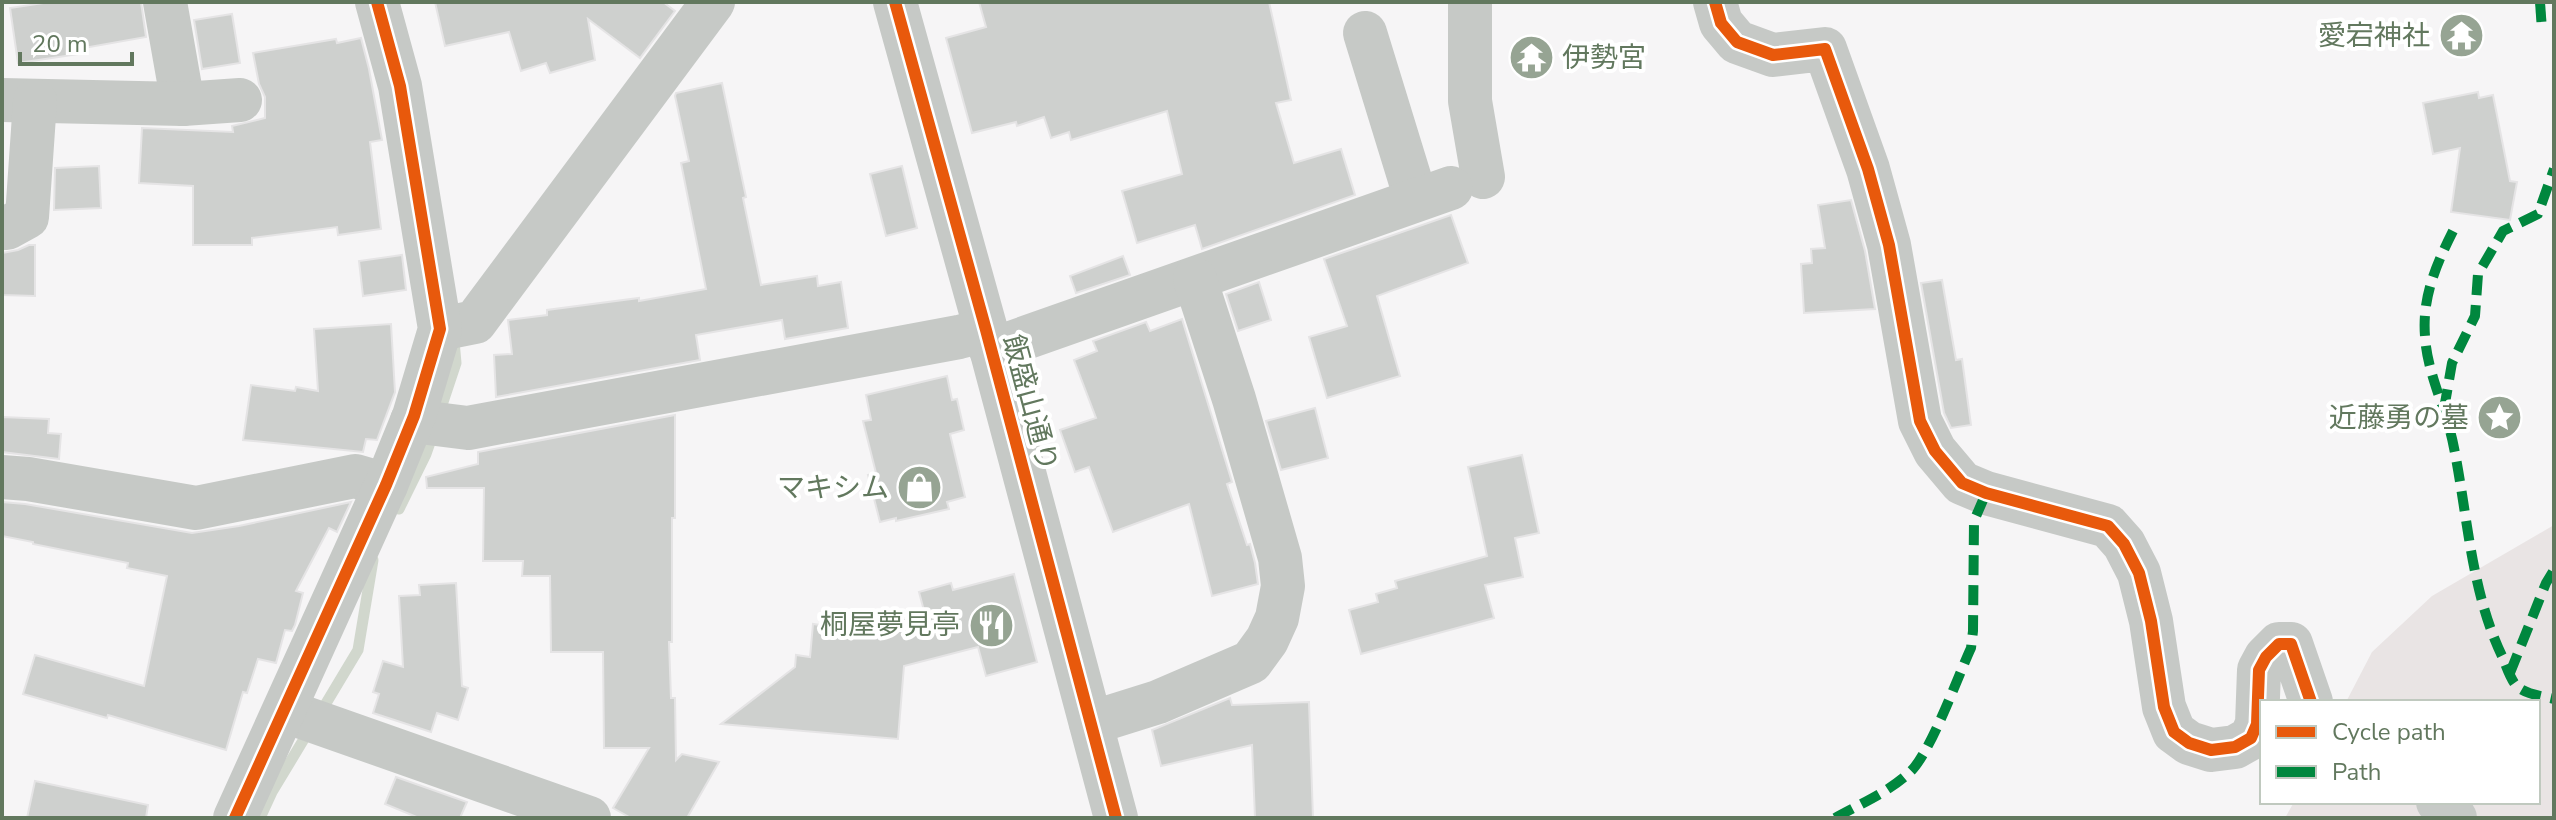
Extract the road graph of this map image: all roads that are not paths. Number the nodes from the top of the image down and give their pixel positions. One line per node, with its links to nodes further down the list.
1 (165, 2): 10 (street)
2 (377, 2): 14 (street)
3 (713, 2): 14 (street)
4 (895, 2): 15 (street, 飯盛山通り)
5 (1470, 2): 11 (street)
6 (1715, 2): 19 (street)
7 (1365, 33): 11 (street)
8 (18, 100): 10 (street); 12 (street)
9 (240, 100): 10 (street)
10 (183, 104)
11 (1450, 188): 13 (street)
12 (2, 228)
13 (1195, 279): 15 (street); 21 (street)
14 (440, 329): 16 (street)
15 (988, 340): 16 (street); 21 (street, 飯盛山通り)
16 (412, 421): 18 (street)
17 (2, 477): 18 (street)
18 (386, 485): 20 (street)
19 (2310, 700)
20 (285, 711): 23 (street); 24 (street)
21 (1091, 723): 25 (street, 飯盛山通り)
22 (2440, 804): 26 (street)
23 (235, 818)
24 (589, 818)
25 (1116, 818)
26 (2455, 818)

